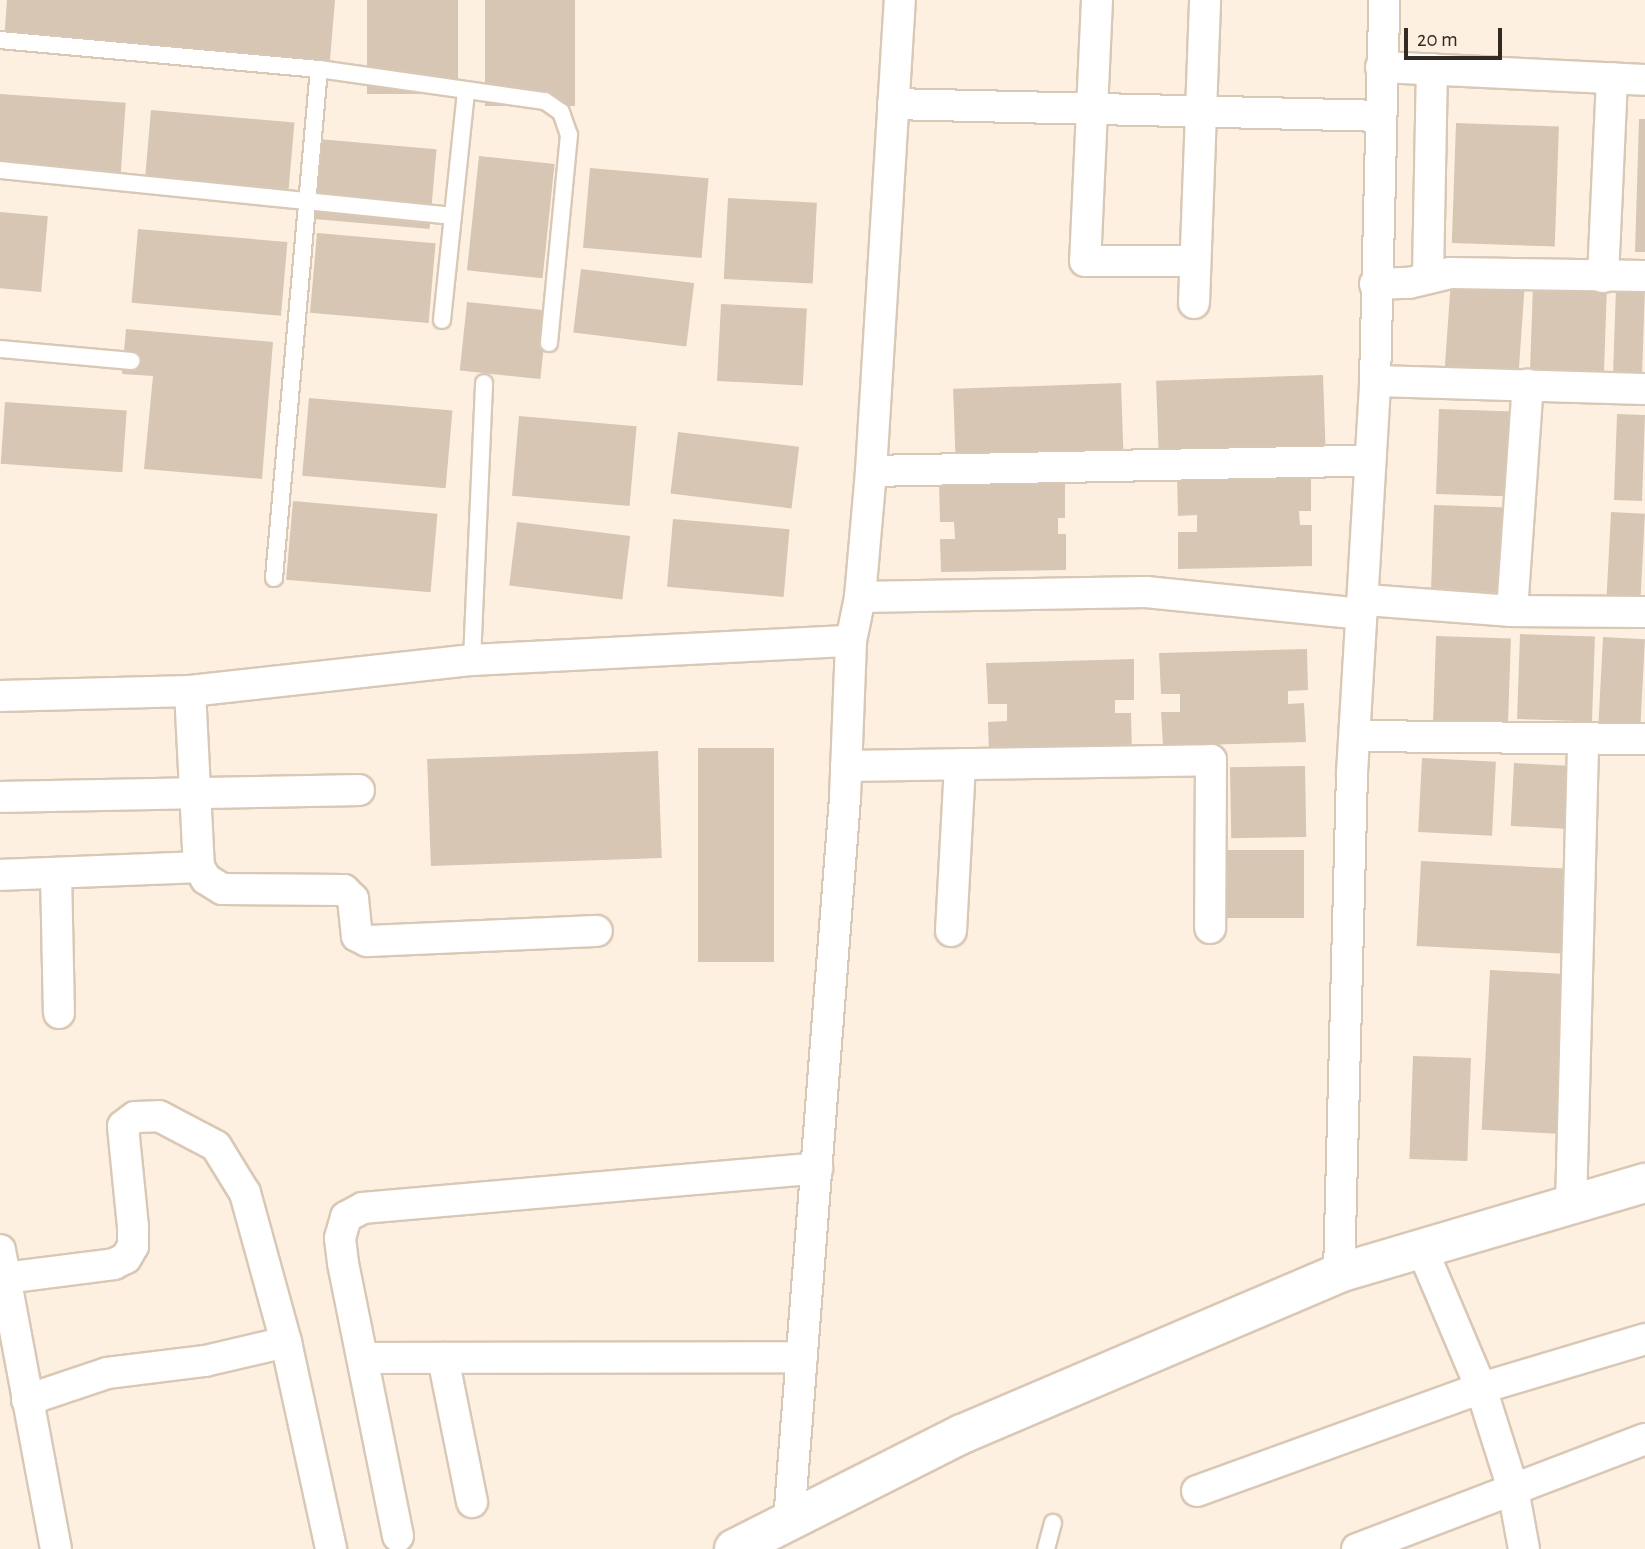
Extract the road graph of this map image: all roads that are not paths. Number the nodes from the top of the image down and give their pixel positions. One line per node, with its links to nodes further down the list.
1 (900, 0): 12 (street)
2 (1097, 0): 13 (street)
3 (1205, 0): 14 (street)
4 (1384, 0): 6 (street)
5 (0, 40): 7 (lane)
6 (1381, 67): 8 (street); 15 (street)
7 (319, 68): 11 (lane); 17 (lane)
8 (1432, 69): 9 (street); 20 (street)
9 (1612, 78): 10 (street); 22 (street)
10 (1645, 80)
11 (466, 90): 18 (lane); 26 (lane)
12 (893, 104): 13 (street); 34 (street)
13 (1093, 109): 14 (street); 19 (street)
14 (1200, 112): 15 (street); 19 (street)
15 (1378, 116): 23 (street)
16 (0, 170): 17 (lane)
17 (307, 201): 18 (lane); 35 (lane)
18 (453, 216): 25 (lane)
19 (1195, 261): 24 (street)
20 (1428, 275): 22 (street); 23 (street)
21 (1645, 276): 22 (street)
22 (1604, 277)
23 (1375, 284): 29 (street)
24 (1194, 303)
25 (442, 320)
26 (549, 344)
27 (0, 349): 28 (lane)
28 (131, 361)
29 (1375, 382): 31 (street); 33 (street)
30 (484, 383): 41 (lane)
31 (1528, 385): 32 (street); 38 (street)
32 (1645, 388)
33 (1369, 461): 34 (street); 37 (street)
34 (871, 471): 36 (street)
35 (274, 578)
36 (860, 597): 37 (street); 40 (street)
37 (1363, 607): 38 (street); 44 (street)
38 (1512, 611): 39 (street)
39 (1645, 612)
40 (851, 641): 41 (street); 48 (street)
41 (472, 660): 42 (street)
42 (190, 691): 43 (street); 50 (street)
43 (0, 696)
44 (1358, 736): 45 (street); 64 (street)
45 (1583, 739): 46 (street); 61 (street)
46 (1645, 739)
47 (960, 764): 48 (street); 55 (street); 57 (street)
48 (846, 766): 59 (street)
49 (359, 790): 50 (street)
50 (195, 794): 51 (street); 52 (street)
51 (0, 797)
52 (199, 867): 53 (street); 56 (street)
53 (56, 873): 54 (street); 58 (street)
54 (0, 875)
55 (1210, 928)
56 (597, 931)
57 (951, 931)
58 (59, 1013)
59 (817, 1168): 67 (street); 68 (street)
60 (1645, 1183): 61 (street)
61 (1571, 1205): 62 (street)
62 (1422, 1249): 64 (street); 70 (street)
63 (3, 1264): 66 (street); 71 (street)
64 (1339, 1273): 76 (street)
65 (1645, 1339): 70 (street)
66 (286, 1342): 71 (street); 80 (street)
67 (802, 1357): 69 (street); 76 (street)
68 (363, 1358): 69 (street); 78 (street)
69 (443, 1358): 75 (street)
70 (1481, 1388): 73 (street); 74 (street)
71 (27, 1400): 79 (street)
72 (1645, 1439): 73 (street)
73 (1513, 1489): 83 (street); 84 (street)
74 (1197, 1491)
75 (472, 1502)
76 (789, 1521): 81 (street)
77 (1053, 1523): 82 (lane)
78 (398, 1536)
79 (57, 1549)
80 (331, 1549)
81 (734, 1549)
82 (1046, 1549)
83 (1357, 1549)
84 (1524, 1549)

